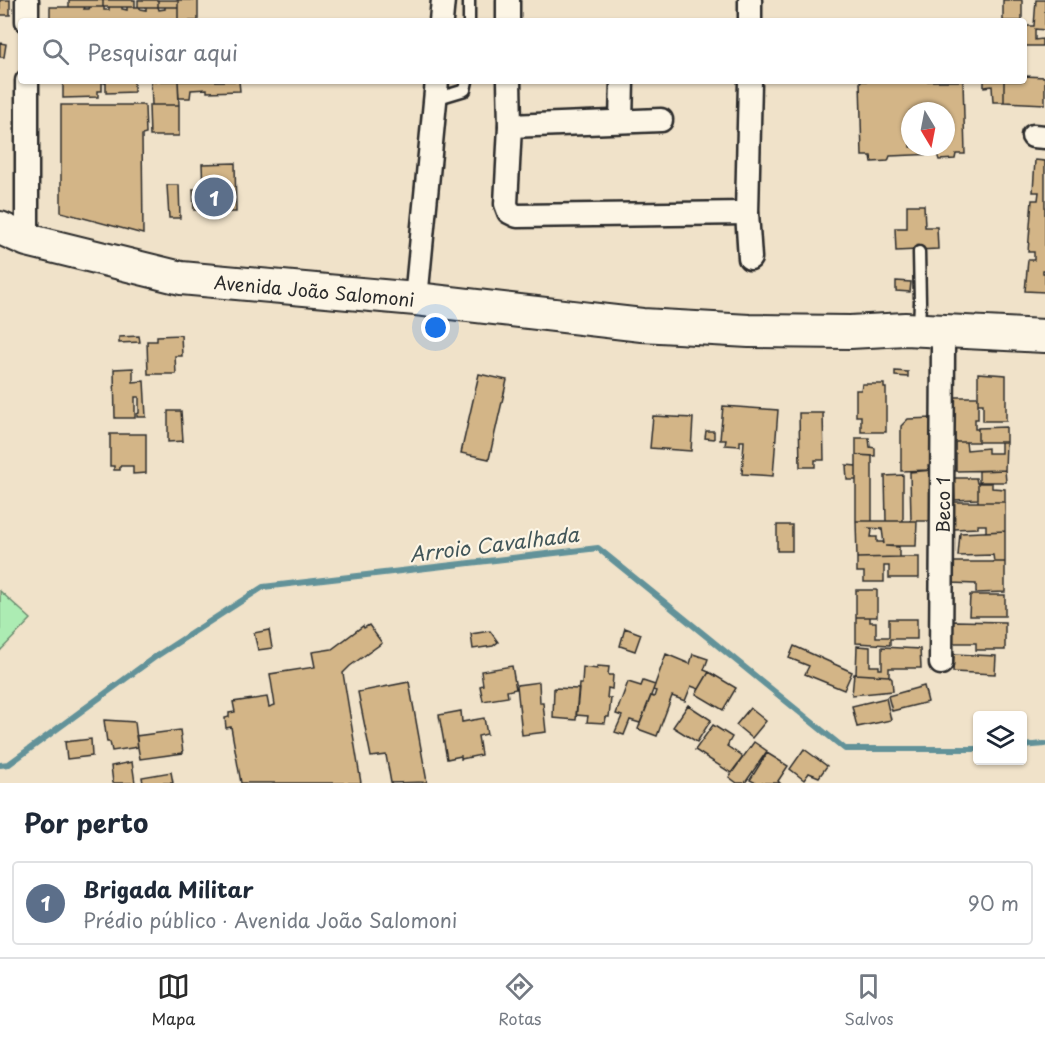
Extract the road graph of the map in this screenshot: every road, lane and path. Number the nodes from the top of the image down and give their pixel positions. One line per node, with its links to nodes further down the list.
1 (27, 0): 6 (street)
2 (443, 0): 7 (street)
3 (469, 0): 8 (lane)
4 (508, 0): 9 (street)
5 (750, 0): 10 (street)
6 (27, 18)
7 (441, 18)
8 (469, 18)
9 (508, 18)
10 (750, 18)
11 (27, 84): 21 (street)
12 (466, 84): 16 (lane)
13 (509, 84): 19 (street)
14 (622, 84): 18 (street)
15 (750, 84): 20 (street)
16 (436, 90): 24 (street)
17 (661, 120): 18 (street)
18 (621, 121): 19 (street)
19 (510, 126): 20 (street)
20 (747, 213): 23 (street)
21 (14, 234): 24 (main road, Avenida João Salomoni)
22 (919, 252): 26 (lane)
23 (750, 258)
24 (416, 299): 26 (main road, Avenida João Salomoni)
25 (1045, 336): 26 (main road, Avenida João Salomoni)
26 (931, 338): 27 (main road, Avenida João Salomoni); 28 (street, Beco 1)
27 (1045, 356)
28 (941, 663)

